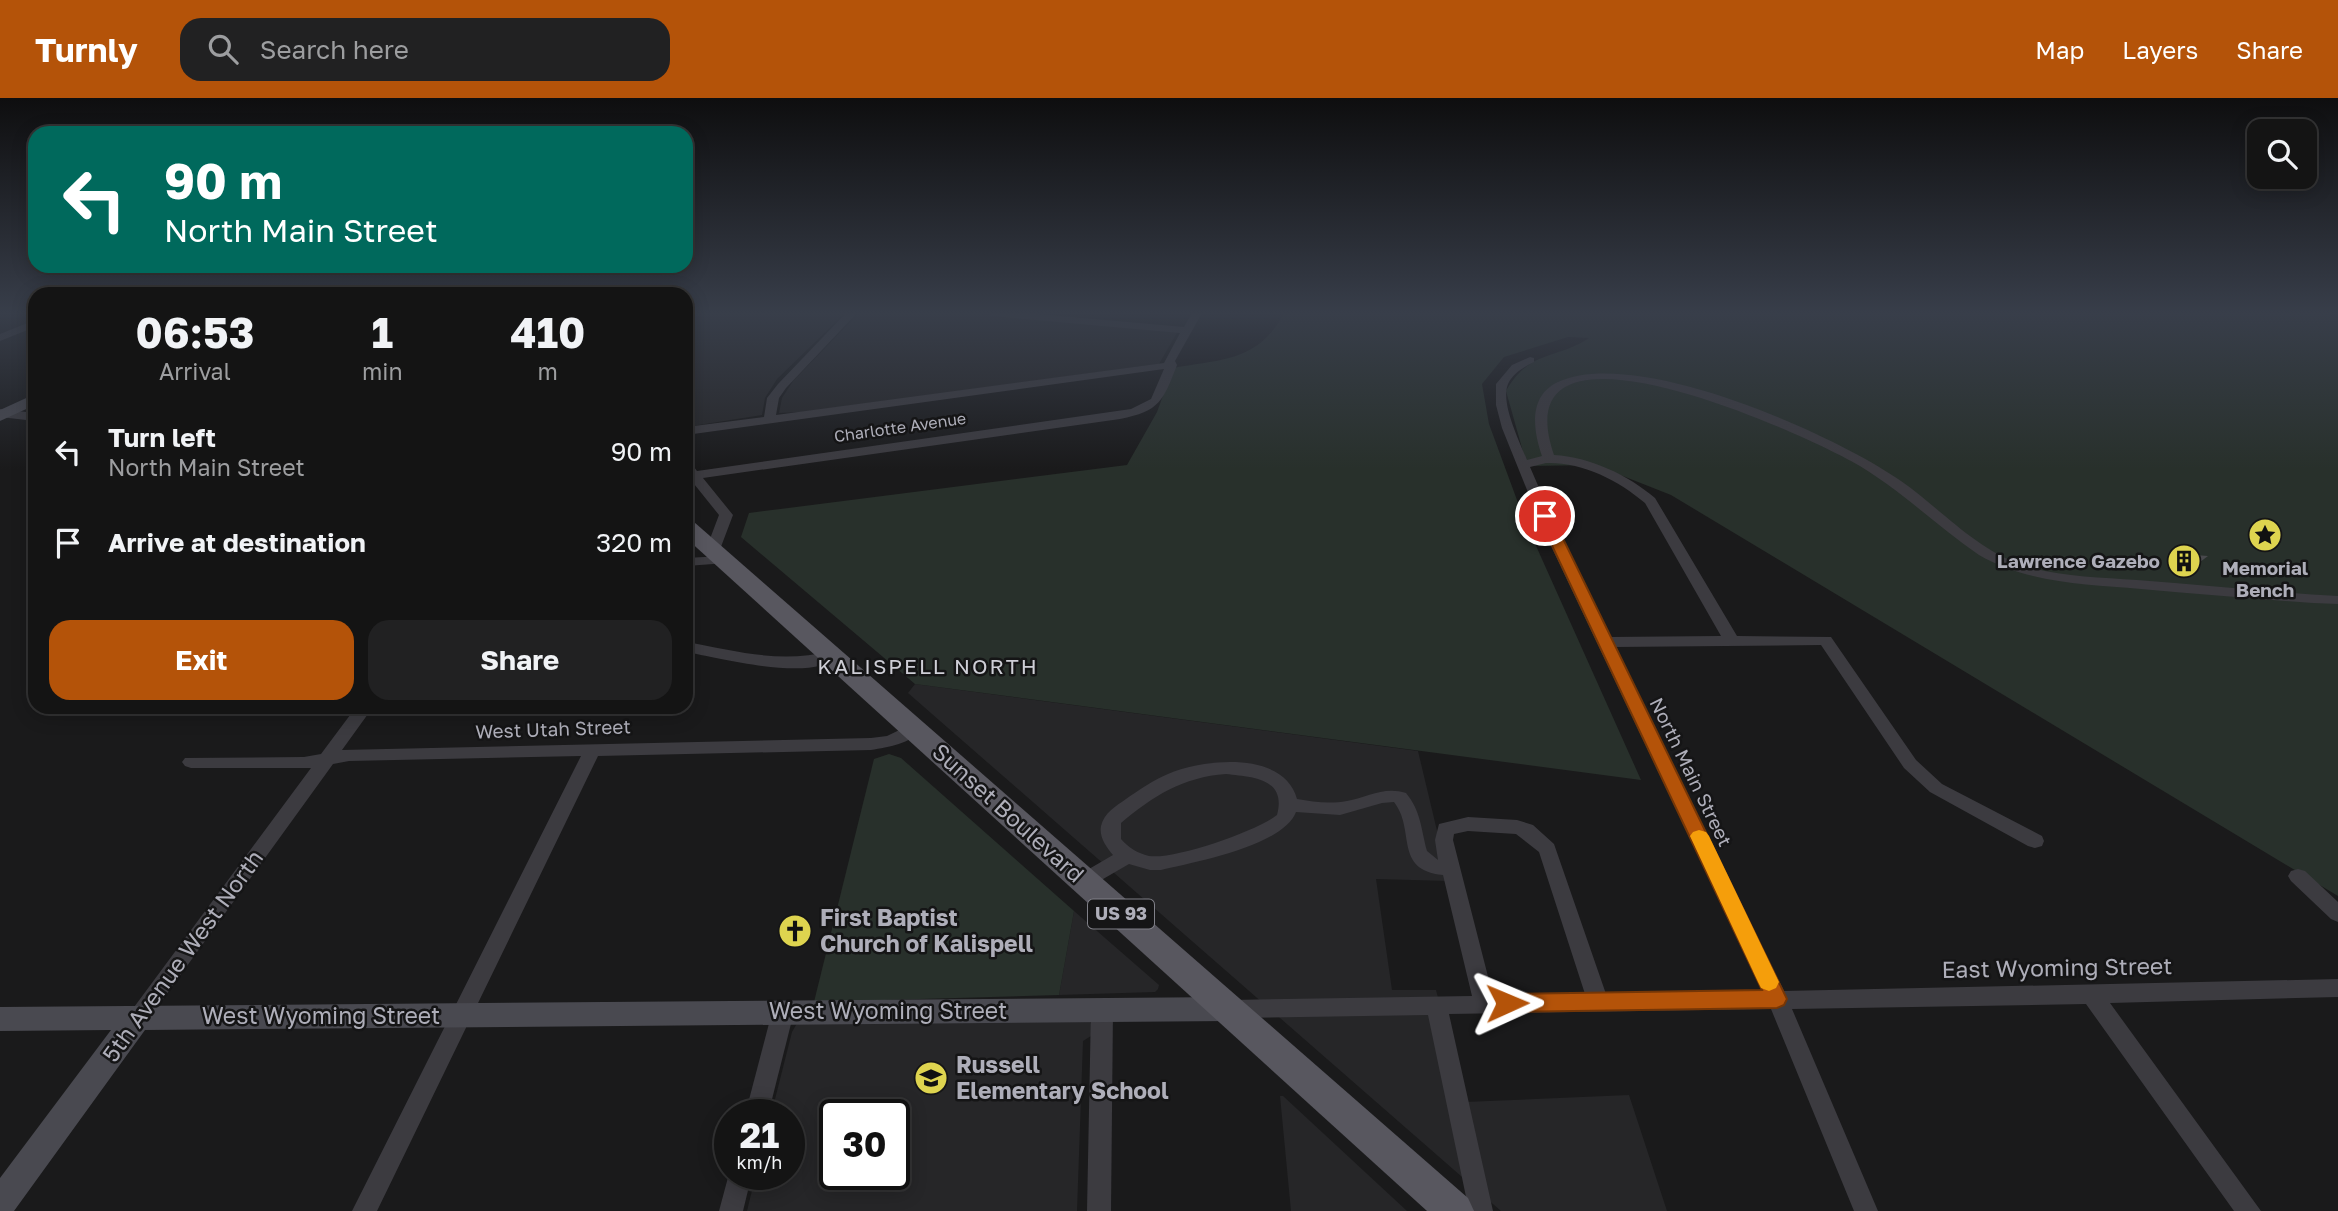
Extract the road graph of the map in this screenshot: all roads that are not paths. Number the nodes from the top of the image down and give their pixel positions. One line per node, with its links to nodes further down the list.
1 (802, 365): 7 (street)
2 (1171, 365): 7 (street); 11 (street, Charlotte Avenue)
3 (1523, 365): 10 (street, North Main Street)
4 (28, 402): 5 (street)
5 (2, 414): 6 (street)
6 (28, 416)
7 (771, 418): 8 (street)
8 (693, 430)
9 (1549, 458): 10 (street); 16 (street); 17 (street)
10 (1522, 465): 18 (street, North Main Street)
11 (693, 471)
12 (693, 474): 14 (street)
13 (693, 534): 14 (main road, Sunset Boulevard / US 93)
14 (717, 556): 15 (street); 20 (main road, Sunset Boulevard / US 93)
15 (693, 561)
16 (2338, 600)
17 (1732, 641): 18 (street); 27 (street)
18 (1605, 642): 35 (street, North Main Street)
19 (693, 648): 20 (street)
20 (831, 656): 22 (main road, Sunset Boulevard / US 93)
21 (360, 714): 24 (street, 5th Avenue West North)
22 (915, 729): 23 (street, West Utah Street); 31 (main road, Sunset Boulevard / US 93)
23 (593, 749): 24 (street, West Utah Street); 42 (street)
24 (328, 758): 25 (street, West Utah Street); 43 (street, 5th Avenue West North)
25 (191, 762)
26 (1289, 803): 28 (street); 28 (street); 29 (street)
27 (2035, 841)
28 (1127, 856): 31 (street)
29 (1452, 869): 36 (street); 37 (street)
30 (2298, 876): 32 (street)
31 (1084, 881): 40 (main road, Sunset Boulevard / US 93)
32 (2338, 914)
33 (2338, 988): 34 (street, East Wyoming Street)
34 (2092, 995): 35 (street, East Wyoming Street); 54 (street)
35 (1777, 999): 36 (street, West Wyoming Street); 53 (street, North Main Street)
36 (1598, 1001): 37 (street, West Wyoming Street)
37 (1485, 1003): 38 (street, West Wyoming Street)
38 (1436, 1004): 40 (street, West Wyoming Street); 52 (street)
39 (1102, 1009): 40 (street, West Wyoming Street); 41 (street, West Wyoming Street); 50 (street)
40 (1228, 1009): 51 (main road, Sunset Boulevard / US 93)
41 (783, 1012): 42 (street, West Wyoming Street); 45 (street)
42 (462, 1015): 43 (street, West Wyoming Street); 48 (street)
43 (137, 1017): 44 (street, West Wyoming Street); 47 (street, 5th Avenue West North)
44 (0, 1019)
45 (760, 1099)
46 (736, 1190): 49 (street)
47 (0, 1204)
48 (364, 1211)
49 (731, 1211)
50 (1099, 1211)
51 (1455, 1211)
52 (1481, 1211)
53 (1866, 1211)
54 (2249, 1211)

